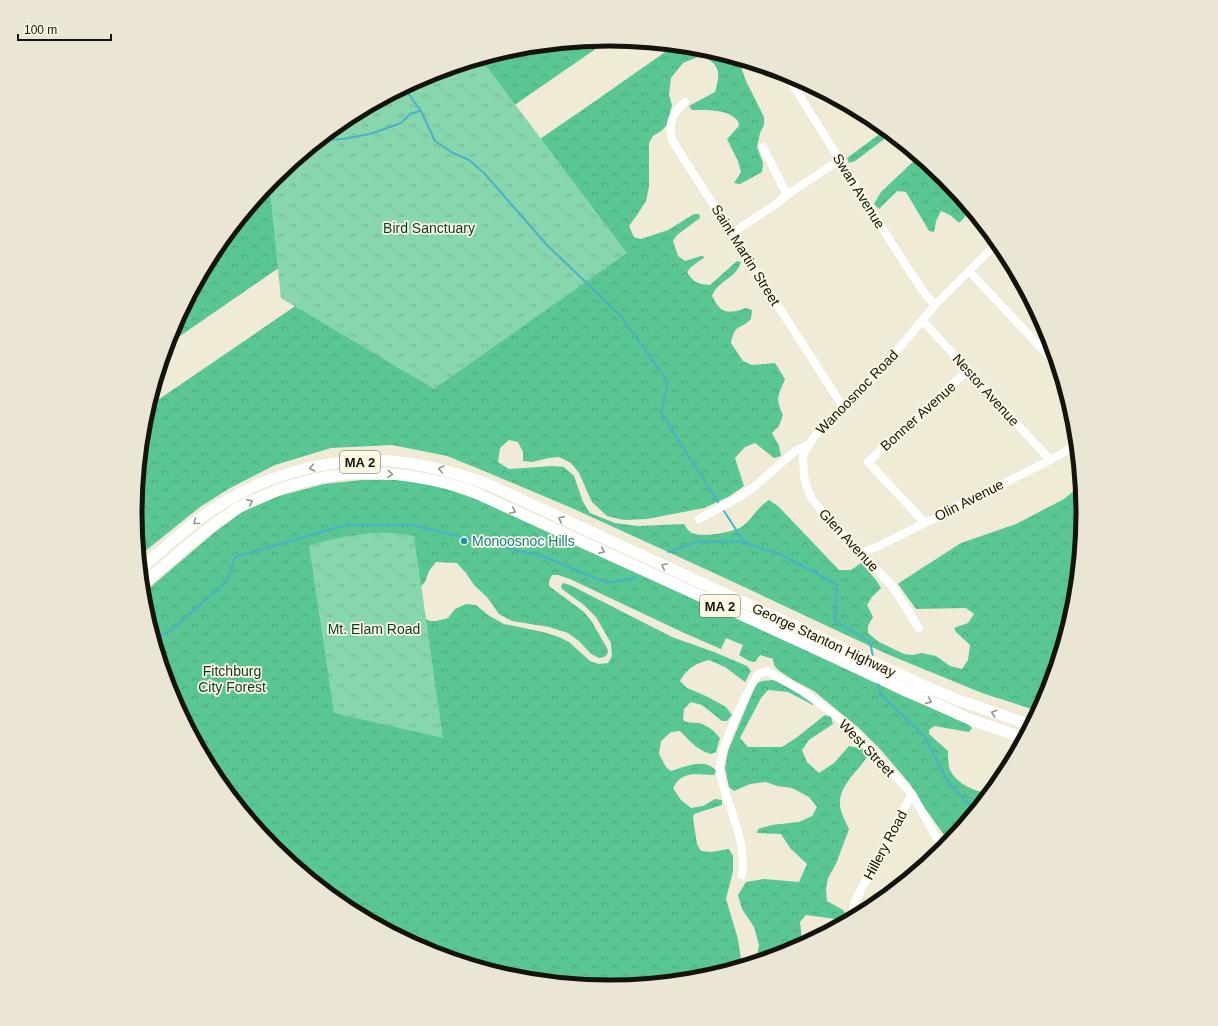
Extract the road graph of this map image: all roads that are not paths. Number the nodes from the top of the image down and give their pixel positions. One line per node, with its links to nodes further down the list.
1 (792, 84): 4 (street, Swan Avenue)
2 (685, 102): 6 (street, Saint Martin Street)
3 (763, 147): 5 (street)
4 (840, 160): 5 (street); 9 (street, Swan Avenue)
5 (787, 195): 6 (street)
6 (732, 233): 13 (street, Saint Martin Street)
7 (992, 248): 8 (street, Wanoosnoc Road)
8 (969, 271): 9 (street, Wanoosnoc Road); 11 (street)
9 (935, 306): 10 (street, Wanoosnoc Road)
10 (922, 321): 12 (street, Nestor Avenue); 13 (street, Wanoosnoc Road)
11 (1048, 356)
12 (968, 370): 16 (street, Nestor Avenue); 18 (street, Bonner Avenue)
13 (843, 407): 14 (street, Wanoosnoc Road)
14 (808, 445): 17 (street, Wanoosnoc Road); 19 (street, Glen Avenue)
15 (1071, 448): 16 (street, Olin Avenue)
16 (1050, 460): 18 (street, Olin Avenue)
17 (699, 519)
18 (925, 523): 19 (street, Olin Avenue)
19 (862, 553): 22 (street, Glen Avenue)
20 (145, 565): 23 (highway, George Stanton Highway / MA 2, one-way to 20)
21 (147, 581): 24 (highway, George Stanton Highway / MA 2, one-way to 24)
22 (919, 628)
23 (1026, 723)
24 (1019, 736)
25 (912, 794): 26 (street, West Street); 27 (street, West Street); 28 (street, Hillery Road)
26 (939, 843)
27 (742, 875)
28 (853, 910)

